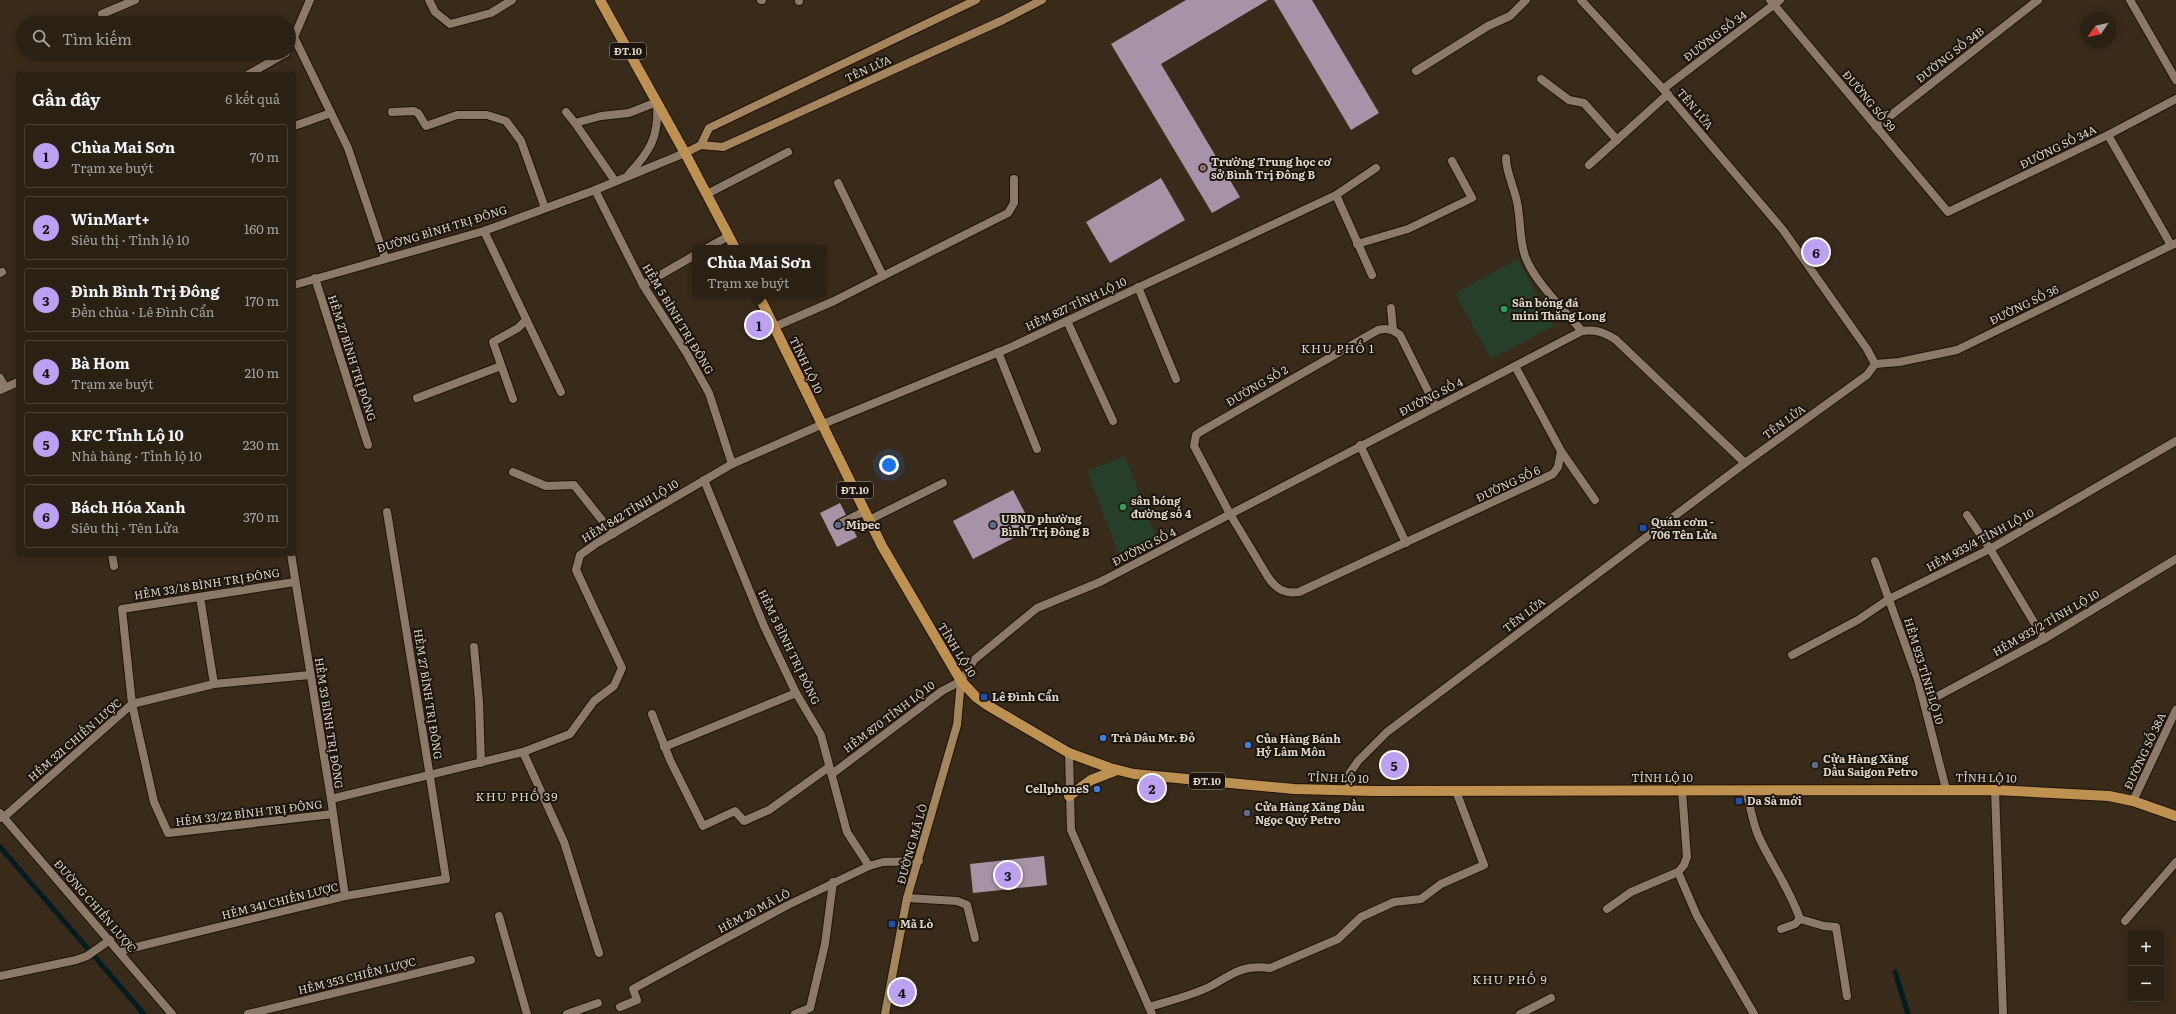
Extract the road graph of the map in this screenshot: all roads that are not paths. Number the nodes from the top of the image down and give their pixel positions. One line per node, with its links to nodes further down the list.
1 (135, 0): 13 (street)
2 (310, 0): 14 (street)
3 (429, 0): 4 (street)
4 (512, 0)
5 (600, 0): 24 (main road, ĐT.10)
6 (976, 0): 33 (main road, TÊN LỬA)
7 (1042, 0): 33 (main road, TÊN LỬA)
8 (1526, 0): 18 (street)
9 (1581, 0): 22 (street, TÊN LỬA)
10 (2038, 0): 30 (street, ĐƯỜNG SỐ 34B)
11 (2130, 0): 21 (street)
12 (1775, 2): 22 (street, ĐƯỜNG SỐ 34); 30 (street, ĐƯỜNG SỐ 39)
13 (102, 14)
14 (296, 32)
15 (296, 41): 16 (street)
16 (298, 45): 27 (street)
17 (274, 60): 19 (street)
18 (1416, 71)
19 (253, 72)
20 (1541, 79): 32 (street)
21 (2176, 80)
22 (1666, 92): 32 (street, ĐƯỜNG SỐ 34); 71 (street, TÊN LỬA)
23 (2176, 99): 31 (street, ĐƯỜNG SỐ 34A)
24 (657, 102): 28 (street); 34 (main road, ĐT.10); 40 (street)
25 (392, 112): 47 (street)
26 (566, 112): 28 (street)
27 (331, 113): 29 (street); 56 (street)
28 (575, 123): 42 (street)
29 (296, 125)
30 (1876, 127): 48 (street, ĐƯỜNG SỐ 39)
31 (2108, 135): 48 (street, ĐƯỜNG SỐ 34A); 52 (street)
32 (1617, 140): 38 (street, ĐƯỜNG SỐ 34)
33 (701, 145): 34 (main road, TÊN LỬA)
34 (685, 152): 40 (street, ĐƯỜNG BÌNH TRỊ ĐÔNG); 45 (main road, ĐT.10)
35 (788, 152): 45 (street)
36 (1506, 158): 69 (street)
37 (1452, 160): 51 (street)
38 (1589, 165)
39 (1376, 168): 46 (street, HẺM 827 TỈNH LỘ 10)
40 (626, 177): 42 (street, ĐƯỜNG BÌNH TRỊ ĐÔNG)
41 (1014, 179): 58 (street)
42 (615, 181): 44 (street, ĐƯỜNG BÌNH TRỊ ĐÔNG)
43 (838, 183): 58 (street)
44 (595, 190): 47 (street, ĐƯỜNG BÌNH TRỊ ĐÔNG); 61 (street, HẺM 5 BÌNH TRỊ ĐÔNG)
45 (707, 194): 50 (main road, ĐT.10)
46 (1336, 195): 51 (street); 62 (street, HẺM 827 TỈNH LỘ 10)
47 (545, 208): 49 (street, ĐƯỜNG BÌNH TRỊ ĐÔNG)
48 (1948, 212)
49 (484, 231): 56 (street, ĐƯỜNG BÌNH TRỊ ĐÔNG); 65 (street)
50 (729, 236): 53 (street); 54 (main road, ĐT.10)
51 (1357, 244): 57 (street)
52 (2174, 244): 71 (street, ĐƯỜNG SỐ 36)
53 (712, 245)
54 (734, 245)
55 (692, 257): 61 (street)
56 (385, 258): 59 (street, ĐƯỜNG BÌNH TRỊ ĐÔNG)
57 (1372, 275)
58 (883, 276): 67 (street)
59 (315, 278): 60 (street, ĐƯỜNG BÌNH TRỊ ĐÔNG); 85 (street, HẺM 27 BÌNH TRỊ ĐÔNG)
60 (296, 284)
61 (643, 284): 90 (street, HẺM 5 BÌNH TRỊ ĐÔNG)
62 (1138, 287): 66 (street, HẺM 827 TỈNH LỘ 10); 75 (street)
63 (759, 297): 67 (main road, TỈNH LỘ 10 / ĐT.10)
64 (1391, 308): 68 (street)
65 (526, 320): 72 (street); 78 (street)
66 (1067, 320): 70 (street, HẺM 827 TỈNH LỘ 10); 82 (street)
67 (774, 327): 83 (main road, TỈNH LỘ 10 / ĐT.10)
68 (1393, 330): 81 (street); 96 (street, ĐƯỜNG SỐ 2)
69 (1582, 331): 73 (street, ĐƯỜNG SỐ 4); 89 (street)
70 (998, 352): 83 (street, HẺM 827 TỈNH LỘ 10); 87 (street)
71 (1875, 364): 89 (street, TÊN LỬA)
72 (501, 366): 79 (street); 80 (street)
73 (1515, 366): 81 (street, ĐƯỜNG SỐ 4); 88 (street)
74 (0, 378): 77 (street)
75 (1176, 379)
76 (16, 383): 77 (street)
77 (3, 388)
78 (561, 392)
79 (417, 398)
80 (513, 399)
81 (1436, 407): 86 (street, ĐƯỜNG SỐ 4)
82 (1113, 421)
83 (822, 424): 90 (street, HẺM 842 TỈNH LỘ 10); 98 (main road, TỈNH LỘ 10 / ĐT.10)
84 (2176, 441): 102 (street, HẺM 933/4 TỈNH LỘ 10)
85 (368, 445)
86 (1360, 445): 96 (street, ĐƯỜNG SỐ 4); 101 (street)
87 (1037, 449)
88 (1560, 451): 94 (street); 101 (street, ĐƯỜNG SỐ 6)
89 (1745, 463): 130 (street, TÊN LỬA)
90 (732, 464): 92 (street, HẺM 842 TỈNH LỘ 10)
91 (513, 472): 100 (street)
92 (704, 480): 100 (street, HẺM 842 TỈNH LỘ 10); 117 (street, HẺM 5 BÌNH TRỊ ĐÔNG)
93 (943, 483): 98 (street)
94 (1595, 500)
95 (388, 512): 128 (street, HẺM 27 BÌNH TRỊ ĐÔNG)
96 (1230, 514): 101 (street, ĐƯỜNG SỐ 6); 115 (street, ĐƯỜNG SỐ 4)
97 (1967, 515): 102 (street)
98 (867, 516): 99 (street); 115 (main road, TỈNH LỘ 10 / ĐT.10)
99 (839, 524)
100 (613, 534): 123 (street, HẺM 842 TỈNH LỘ 10)
101 (1406, 543)
102 (1990, 549): 110 (street, HẺM 933/4 TỈNH LỘ 10); 111 (street)
103 (112, 556): 107 (street)
104 (290, 556): 108 (street, HẺM 33 BÌNH TRỊ ĐÔNG)
105 (2176, 559): 111 (street, HẺM 933/2 TỈNH LỘ 10)
106 (1875, 561): 110 (street, HẺM 933 TỈNH LỘ 10)
107 (114, 566)
108 (295, 582): 109 (street, HẺM 33/18 BÌNH TRỊ ĐÔNG); 114 (street, HẺM 33 BÌNH TRỊ ĐÔNG)
109 (200, 597): 116 (street); 119 (street, HẺM 33/18 BÌNH TRỊ ĐÔNG)
110 (1890, 599): 113 (street, HẺM 933/4 TỈNH LỘ 10); 118 (street, HẺM 933 TỈNH LỘ 10)
111 (2044, 639): 118 (street, HẺM 933/2 TỈNH LỘ 10)
112 (474, 647): 125 (street)
113 (1792, 655)
114 (310, 675): 116 (street, HẺM 321 CHIẾN LƯỢC); 136 (street, HẺM 33 BÌNH TRỊ ĐÔNG)
115 (961, 681): 124 (main road, TỈNH LỘ 10 / ĐT.10); 126 (street, HẺM 870 TỈNH LỘ 10); 141 (main road, ĐƯỜNG MÃ LÒ)
116 (214, 684): 119 (street, HẺM 321 CHIẾN LƯỢC)
117 (796, 693): 122 (street); 126 (street, HẺM 5 BÌNH TRỊ ĐÔNG)
118 (1925, 703): 129 (street, HẺM 933 TỈNH LỘ 10)
119 (132, 704): 138 (street, HẺM 33/22 BÌNH TRỊ ĐÔNG); 139 (street, HẺM 321 CHIẾN LƯỢC)
120 (2176, 710): 137 (street, ĐƯỜNG SỐ 38A)
121 (652, 714): 122 (street)
122 (664, 747): 126 (street, HẺM 870 TỈNH LỘ 10)
123 (523, 752): 125 (street, HẺM 842 TỈNH LỘ 10); 157 (street)
124 (1070, 753): 127 (main road, TỈNH LỘ 10 / ĐT.10); 135 (street)
125 (481, 763): 128 (street, HẺM 842 TỈNH LỘ 10)
126 (830, 770): 143 (street, HẺM 5 BÌNH TRỊ ĐÔNG)
127 (1117, 770): 130 (main road, TỈNH LỘ 10 / ĐT.10); 135 (main road)
128 (430, 777): 136 (street, HẺM 842 TỈNH LỘ 10); 145 (street, HẺM 27 BÌNH TRỊ ĐÔNG)
129 (1946, 789): 132 (main road, TỈNH LỘ 10 / ĐT.10); 133 (main road, TỈNH LỘ 10 / ĐT.10)
130 (1349, 790): 134 (main road, TỈNH LỘ 10 / ĐT.10)
131 (1682, 790): 132 (main road, TỈNH LỘ 10 / ĐT.10); 134 (main road, TỈNH LỘ 10 / ĐT.10); 144 (street)
132 (1746, 790): 151 (street)
133 (1995, 790): 137 (main road, TỈNH LỘ 10 / ĐT.10); 173 (street)
134 (1456, 791): 164 (street)
135 (1069, 796): 164 (street)
136 (331, 800): 138 (street, HẺM 33 BÌNH TRỊ ĐÔNG)
137 (2133, 801): 140 (main road, TỈNH LỘ 10 / ĐT.10)
138 (333, 814): 147 (street, HẺM 33 BÌNH TRỊ ĐÔNG)
139 (1, 816): 155 (street, ĐƯỜNG CHIẾN LƯỢC)
140 (2176, 816)
141 (919, 861): 143 (street, HẺM 20 MÃ LÒ); 148 (main road, ĐƯỜNG MÃ LÒ)
142 (2176, 862): 152 (street)
143 (869, 866): 146 (street, HẺM 20 MÃ LÒ)
144 (1678, 872): 149 (street); 172 (street)
145 (446, 879): 147 (street, HẺM 341 CHIẾN LƯỢC)
146 (833, 882): 163 (street, HẺM 20 MÃ LÒ); 169 (street)
147 (345, 896): 156 (street, HẺM 341 CHIẾN LƯỢC)
148 (907, 898): 154 (street); 170 (main road, ĐƯỜNG MÃ LÒ)
149 (1607, 909)
150 (499, 916): 167 (street)
151 (1800, 919): 153 (street); 160 (street)
152 (2125, 921)
153 (1781, 929)
154 (975, 938)
155 (110, 940): 156 (street, ĐƯỜNG CHIẾN LƯỢC); 159 (street)
156 (120, 951): 165 (street, ĐƯỜNG CHIẾN LƯỢC)
157 (600, 953)
158 (471, 960): 166 (street, HẺM 353 CHIẾN LƯỢC)
159 (0, 976)
160 (1848, 996)
161 (1551, 998): 171 (street)
162 (598, 1003): 168 (street)
163 (620, 1007)
164 (1151, 1011)
165 (171, 1014)
166 (248, 1014)
167 (527, 1014)
168 (567, 1014)
169 (795, 1014)
170 (885, 1014)
171 (1520, 1014)
172 (1754, 1014)
173 (2003, 1014)

